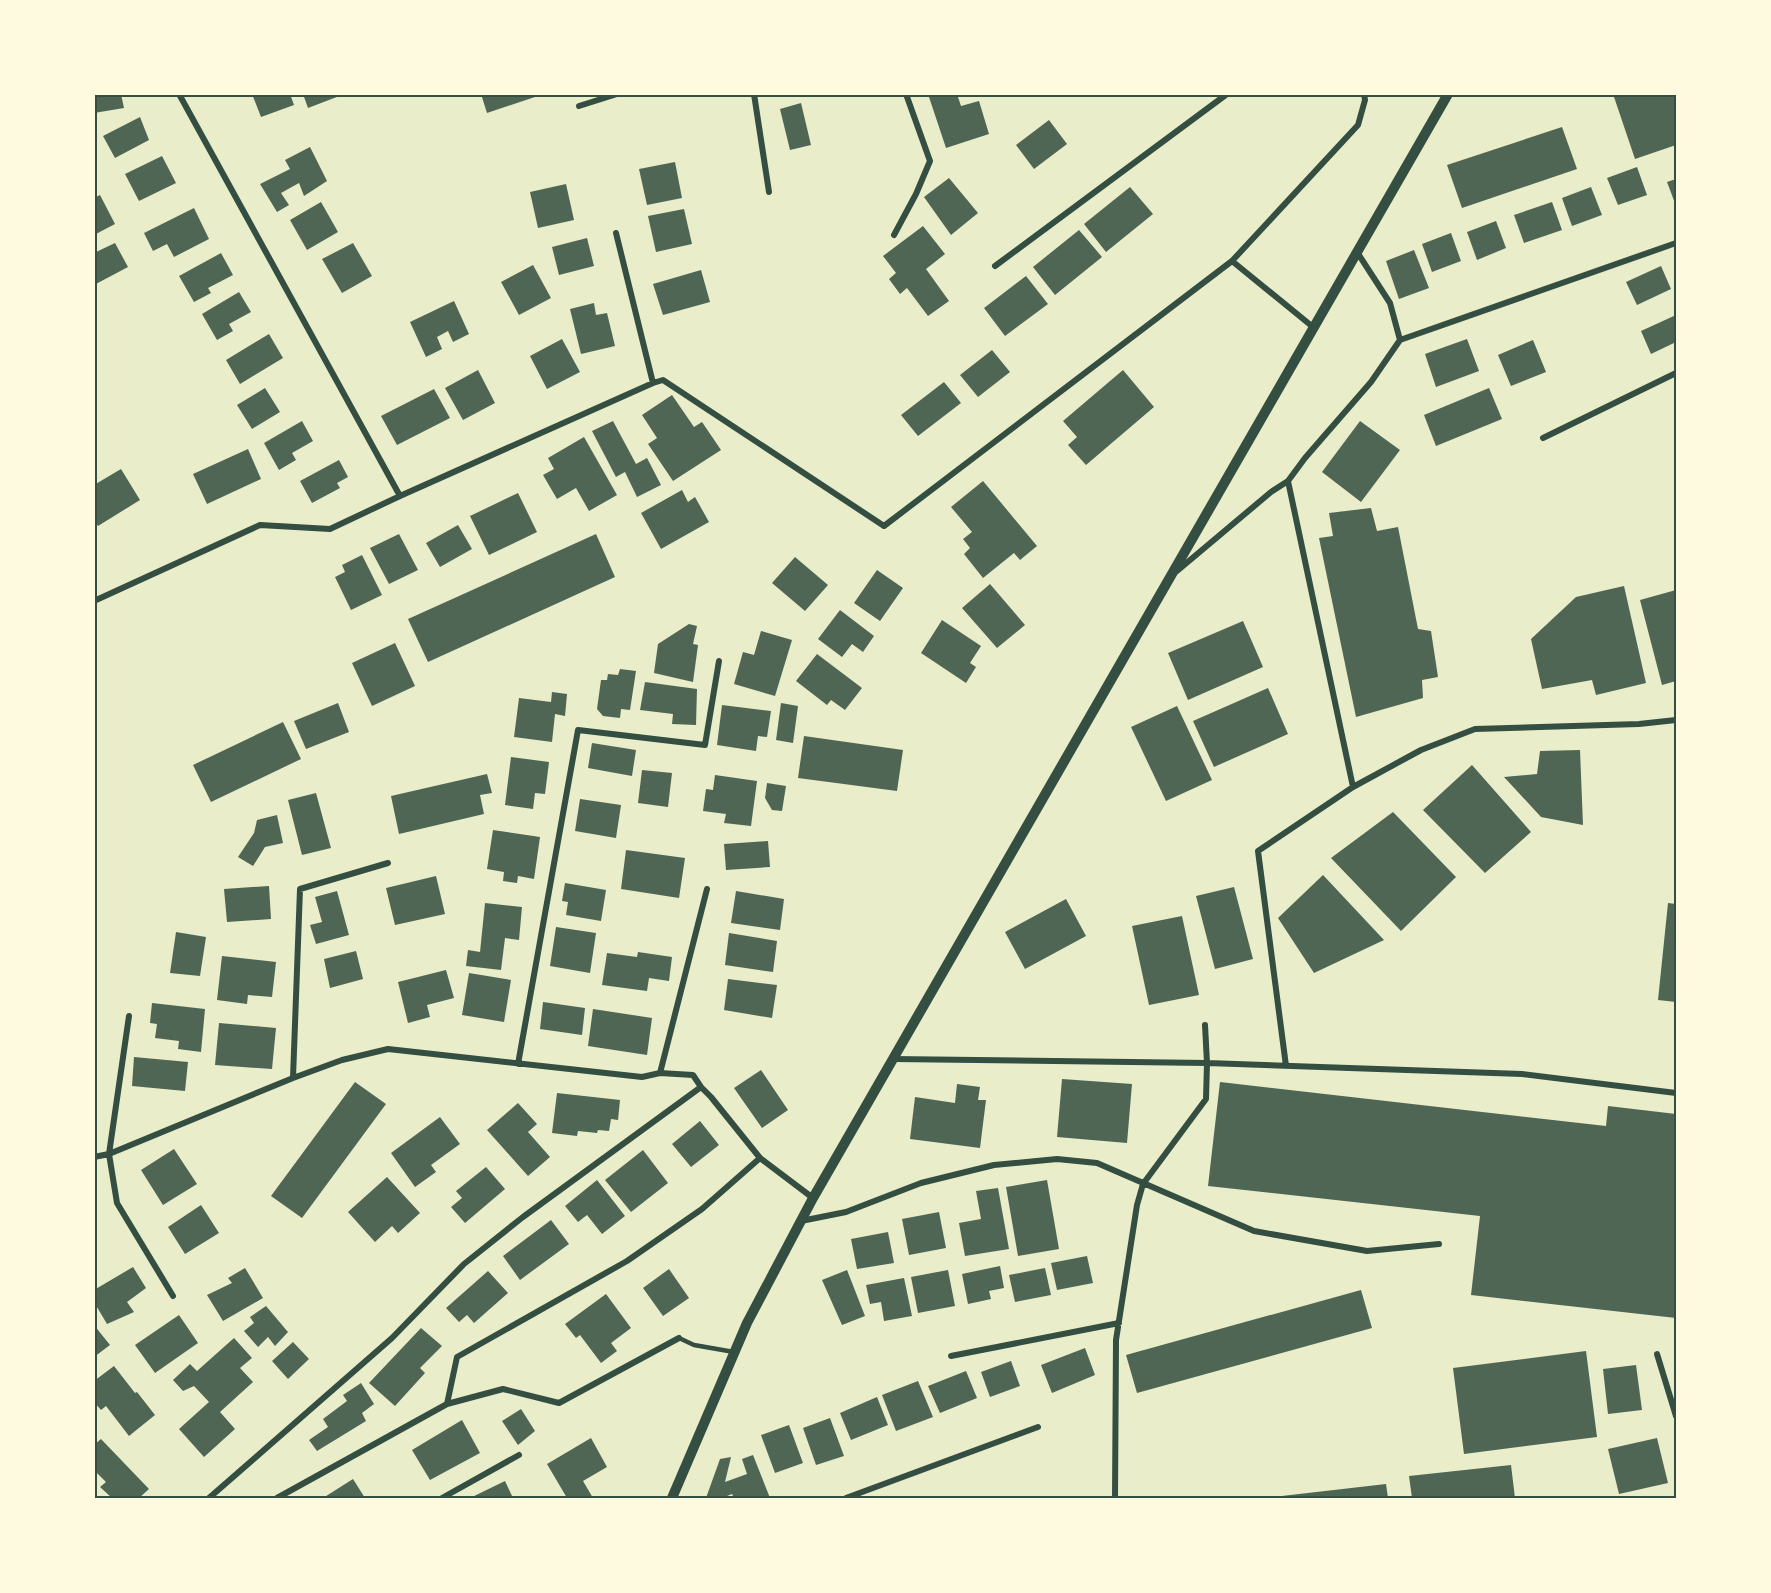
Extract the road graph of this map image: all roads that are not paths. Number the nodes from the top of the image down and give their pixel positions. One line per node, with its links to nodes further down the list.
1 (179, 94): 22 (street)
2 (617, 94): 8 (street)
3 (754, 94): 9 (street)
4 (906, 94): 11 (street)
5 (1227, 94): 15 (street)
6 (1365, 94): 14 (street)
7 (1448, 94): 13 (street)
8 (579, 106)
9 (769, 192)
10 (616, 233): 19 (street)
11 (894, 235)
12 (1677, 243): 17 (street)
13 (1357, 252): 16 (street); 17 (street)
14 (1232, 261): 16 (street); 19 (street)
15 (995, 266)
16 (1313, 327): 23 (street)
17 (1400, 340): 21 (street)
18 (1677, 373): 20 (street)
19 (653, 383): 22 (street)
20 (1543, 438)
21 (1288, 481): 23 (street); 27 (street)
22 (400, 496): 24 (street)
23 (1167, 580): 32 (street)
24 (94, 601)
25 (719, 661): 34 (street)
26 (1677, 720): 27 (street)
27 (1353, 787): 35 (street)
28 (388, 863): 37 (street)
29 (707, 889): 36 (street)
30 (129, 1016): 40 (street)
31 (1205, 1025): 33 (street)
32 (892, 1059): 33 (street); 44 (street)
33 (1207, 1063): 35 (street); 43 (street)
34 (518, 1064): 36 (street); 37 (street)
35 (1286, 1066): 39 (street)
36 (660, 1073): 38 (street)
37 (293, 1078): 40 (street)
38 (701, 1087): 42 (street); 57 (street)
39 (1677, 1093)
40 (109, 1154): 41 (street); 47 (street)
41 (94, 1157)
42 (760, 1158): 44 (street); 53 (street)
43 (1143, 1184): 45 (street); 46 (street); 48 (street)
44 (813, 1198): 45 (street)
45 (801, 1221): 50 (street)
46 (1438, 1244)
47 (173, 1296)
48 (1119, 1323): 52 (street); 62 (street)
49 (679, 1338): 50 (lane); 53 (street)
50 (734, 1352): 60 (street)
51 (1657, 1354): 54 (street)
52 (951, 1356)
53 (447, 1404): 58 (street)
54 (1677, 1416)
55 (1038, 1427): 61 (street)
56 (519, 1455): 59 (street)
57 (208, 1498)
58 (277, 1498)
59 (442, 1498)
60 (672, 1498)
61 (846, 1498)
62 (1115, 1498)

